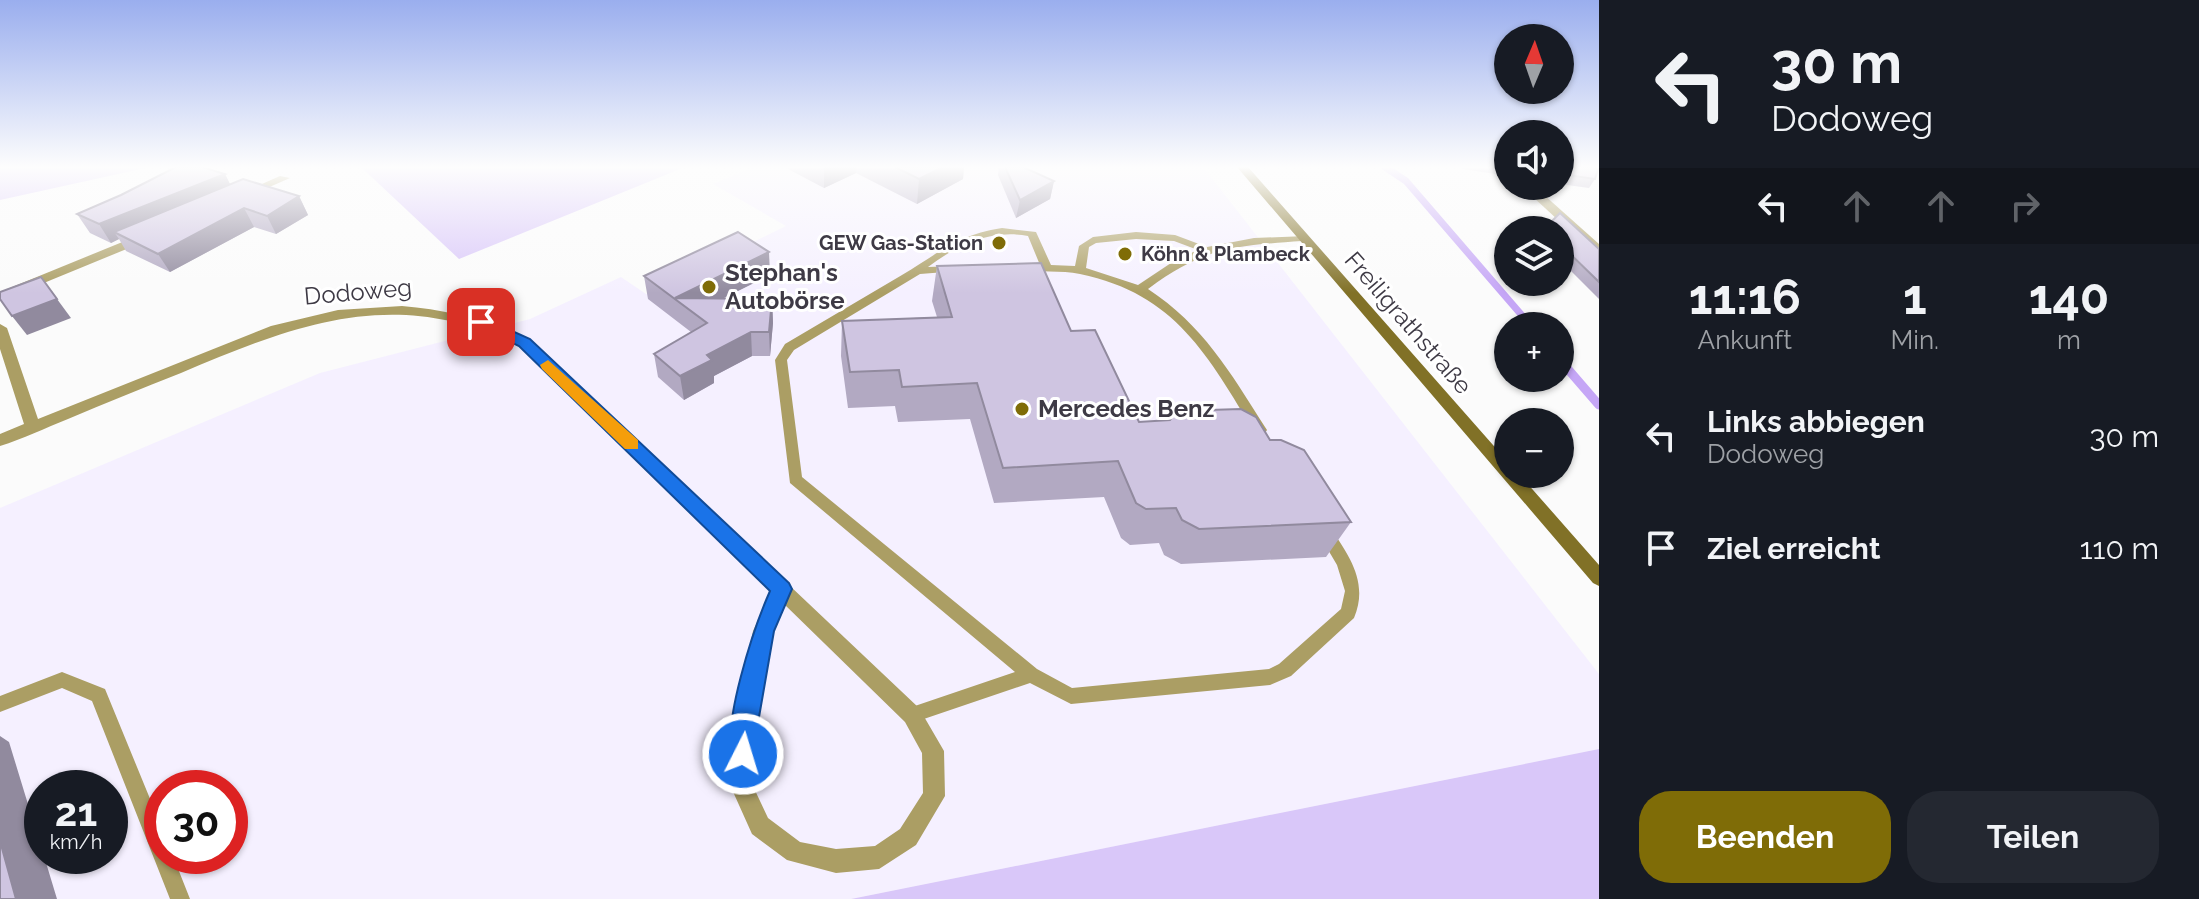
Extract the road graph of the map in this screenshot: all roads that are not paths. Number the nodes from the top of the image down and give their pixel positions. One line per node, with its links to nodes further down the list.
1 (1277, 209): 4 (main road, Freiligrathstraße)
2 (1552, 209): 6 (street)
3 (156, 232): 13 (street)
4 (1302, 238): 5 (lane); 18 (main road, Freiligrathstraße)
5 (1203, 248): 10 (lane); 12 (lane)
6 (1599, 251)
7 (1046, 266): 8 (lane); 10 (lane); 11 (lane)
8 (1003, 267)
9 (974, 269): 11 (lane)
10 (1080, 270): 12 (lane)
11 (917, 271): 23 (lane)
12 (1140, 289): 17 (lane)
13 (0, 297)
14 (0, 328): 15 (street)
15 (33, 427): 16 (street, Dodoweg); 22 (street, Dodoweg)
16 (0, 440)
17 (1272, 447)
18 (1494, 457)
19 (1521, 488): 21 (main road, Freiligrathstraße)
20 (1319, 520): 23 (lane)
21 (1599, 578)
22 (781, 589): 25 (street, Dodoweg); 25 (street, Dodoweg)
23 (1031, 675): 25 (lane)
24 (0, 704): 26 (lane)
25 (912, 715)
26 (144, 807)
27 (171, 874): 28 (lane)
28 (180, 899)

